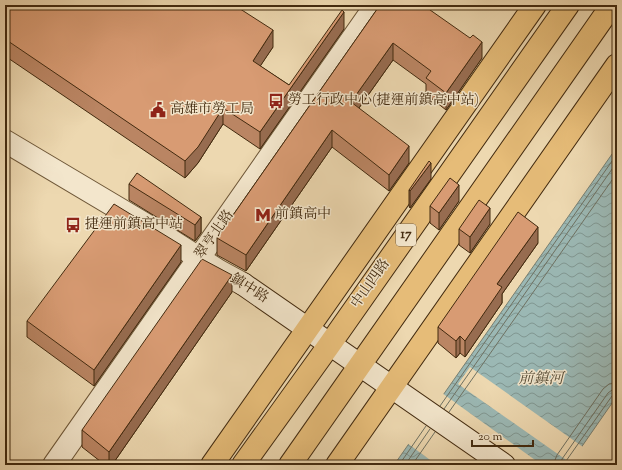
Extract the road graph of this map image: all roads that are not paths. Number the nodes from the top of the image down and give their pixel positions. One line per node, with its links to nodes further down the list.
1 (376, 5): 7 (street, 翠亨北路)
2 (535, 5): 8 (main road, 中山四路 / 17)
3 (568, 5): 9 (main road, 中山四路 / 17)
4 (612, 5): 10 (main road)
5 (617, 65): 11 (main road)
6 (5, 141): 7 (street, 鎮中路)
7 (199, 258): 8 (street, 鎮中路); 12 (street, 翠亨北路)
8 (308, 328): 9 (street, 鎮中路); 13 (main road, 中山四路 / 17)
9 (330, 344): 10 (street, 鎮中路); 14 (main road, 中山四路 / 17)
10 (360, 365): 11 (street, 鎮中路); 15 (main road)
11 (392, 387): 16 (main road); 17 (street, 鎮中路)
12 (54, 465)
13 (212, 465)
14 (243, 465)
15 (290, 465)
16 (337, 465)
17 (504, 465)

